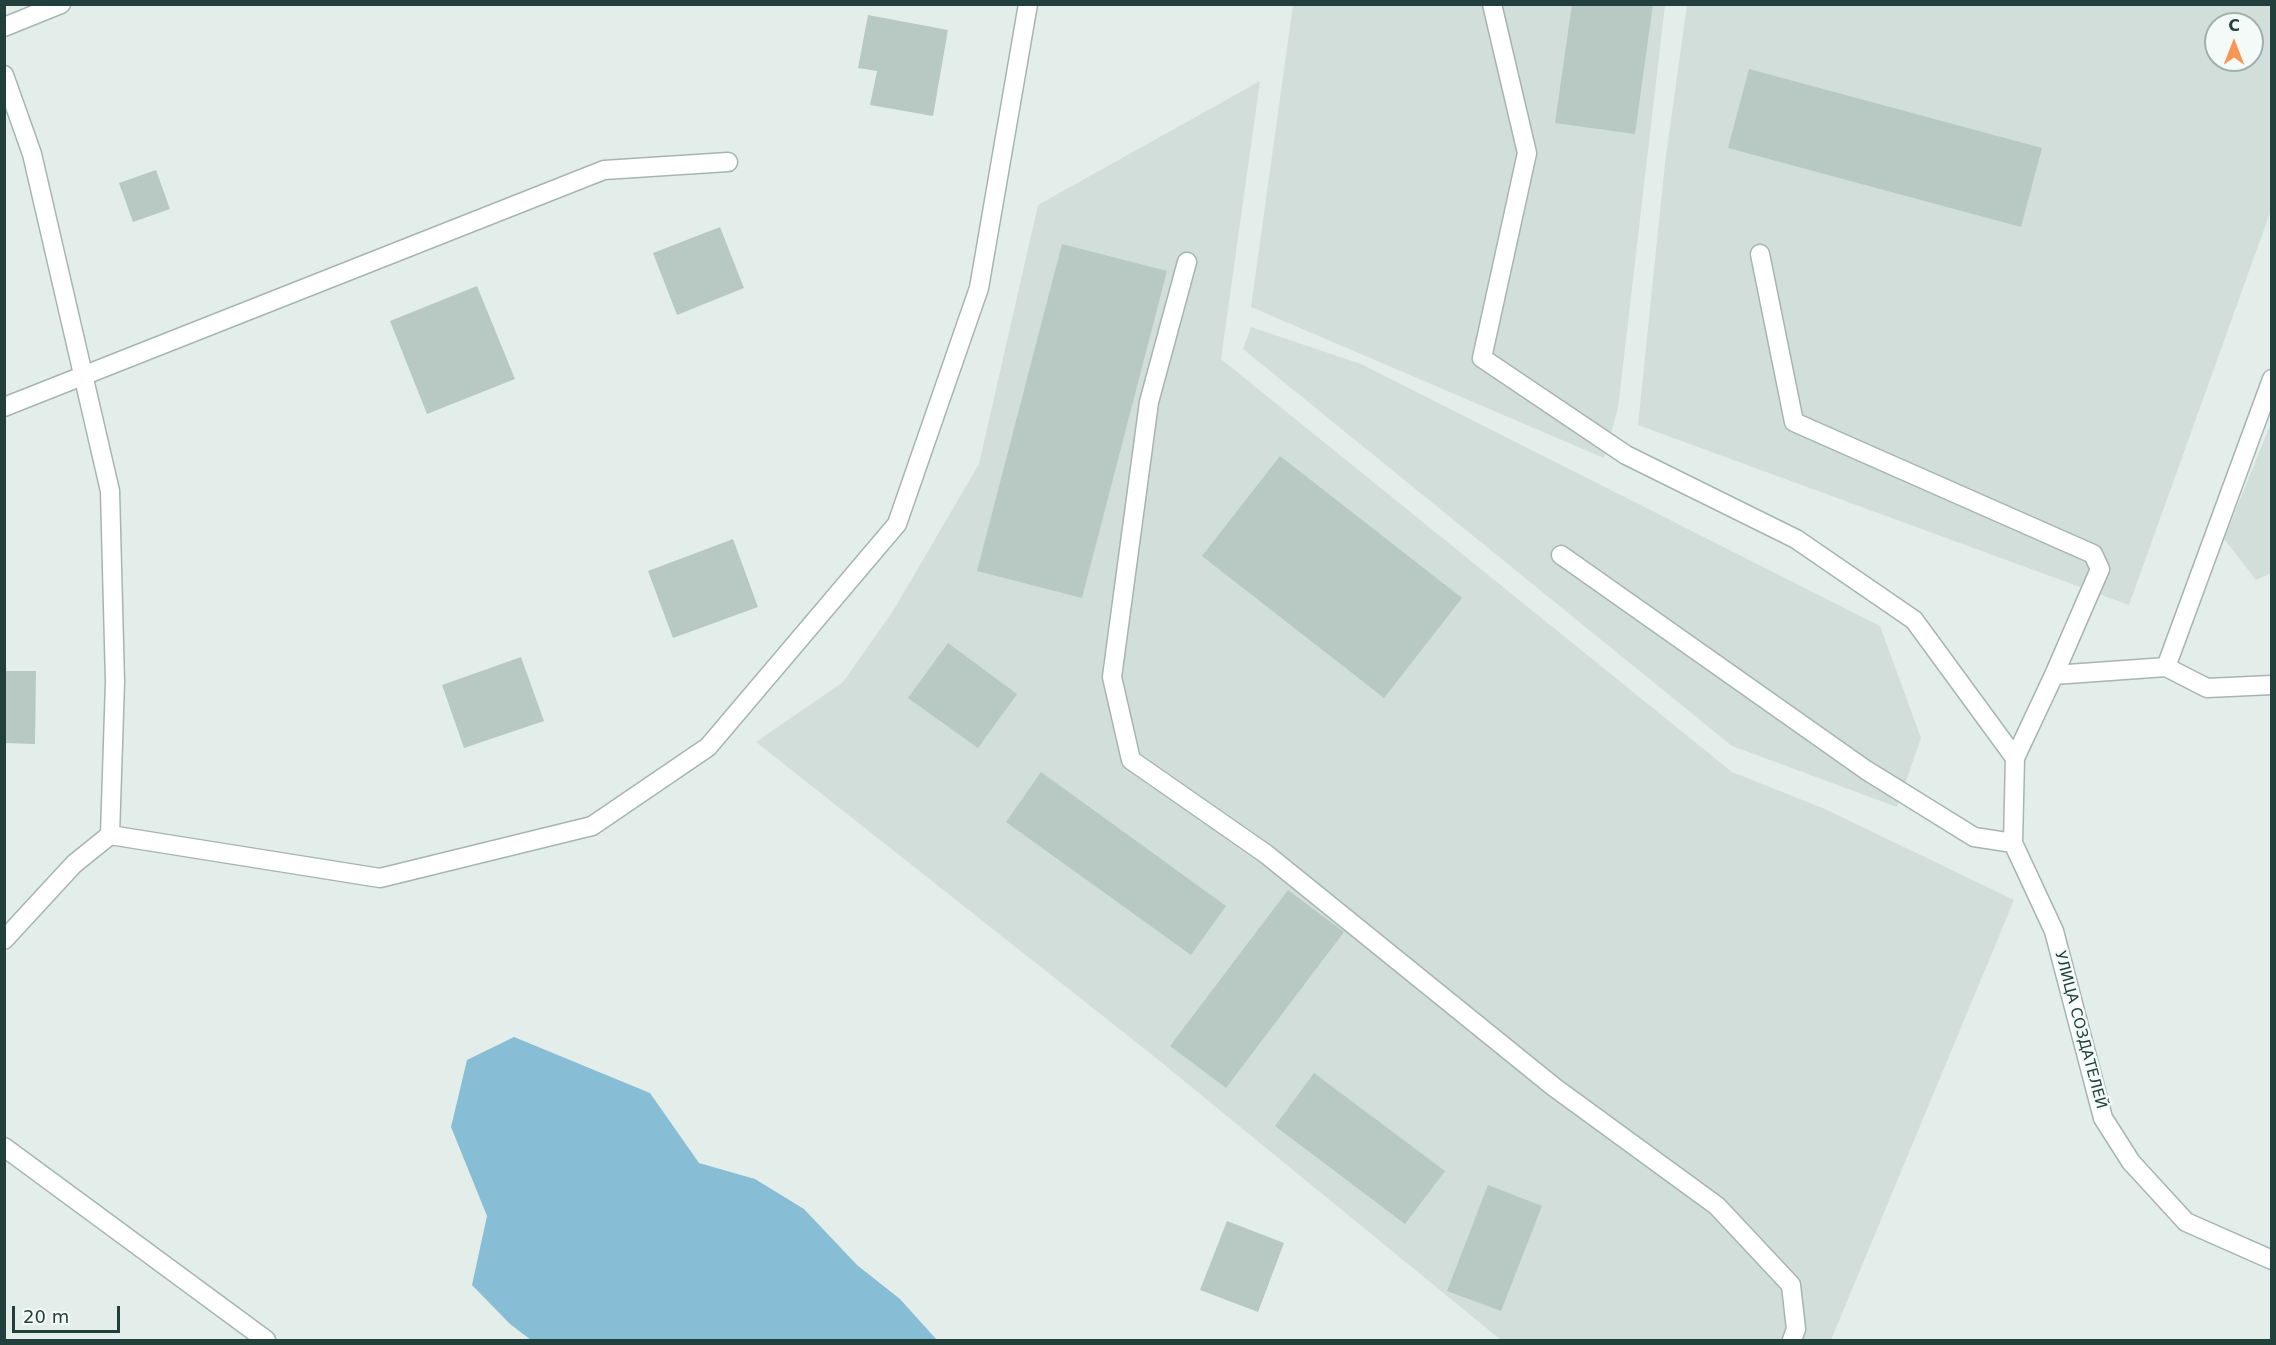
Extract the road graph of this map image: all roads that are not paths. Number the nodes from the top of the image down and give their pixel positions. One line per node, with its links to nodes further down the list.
1 (61, 4): 4 (street)
2 (1028, 4): 17 (street)
3 (1492, 4): 16 (street)
4 (4, 27)
5 (4, 75): 9 (street)
6 (728, 162): 9 (street)
7 (1760, 254): 14 (street)
8 (1187, 262): 23 (street)
9 (84, 375): 11 (street); 17 (street)
10 (2271, 379): 13 (street)
11 (4, 407)
12 (1561, 555): 18 (street)
13 (2166, 667): 14 (street); 15 (street)
14 (2054, 675): 16 (street)
15 (2271, 685)
16 (2015, 758): 18 (street)
17 (110, 836): 19 (street)
18 (2013, 843): 21 (street, УЛИЦА СОЗДАТЕЛЕЙ)
19 (4, 940)
20 (4, 1147): 22 (street)
21 (2271, 1260)
22 (266, 1341)
23 (1792, 1341)

